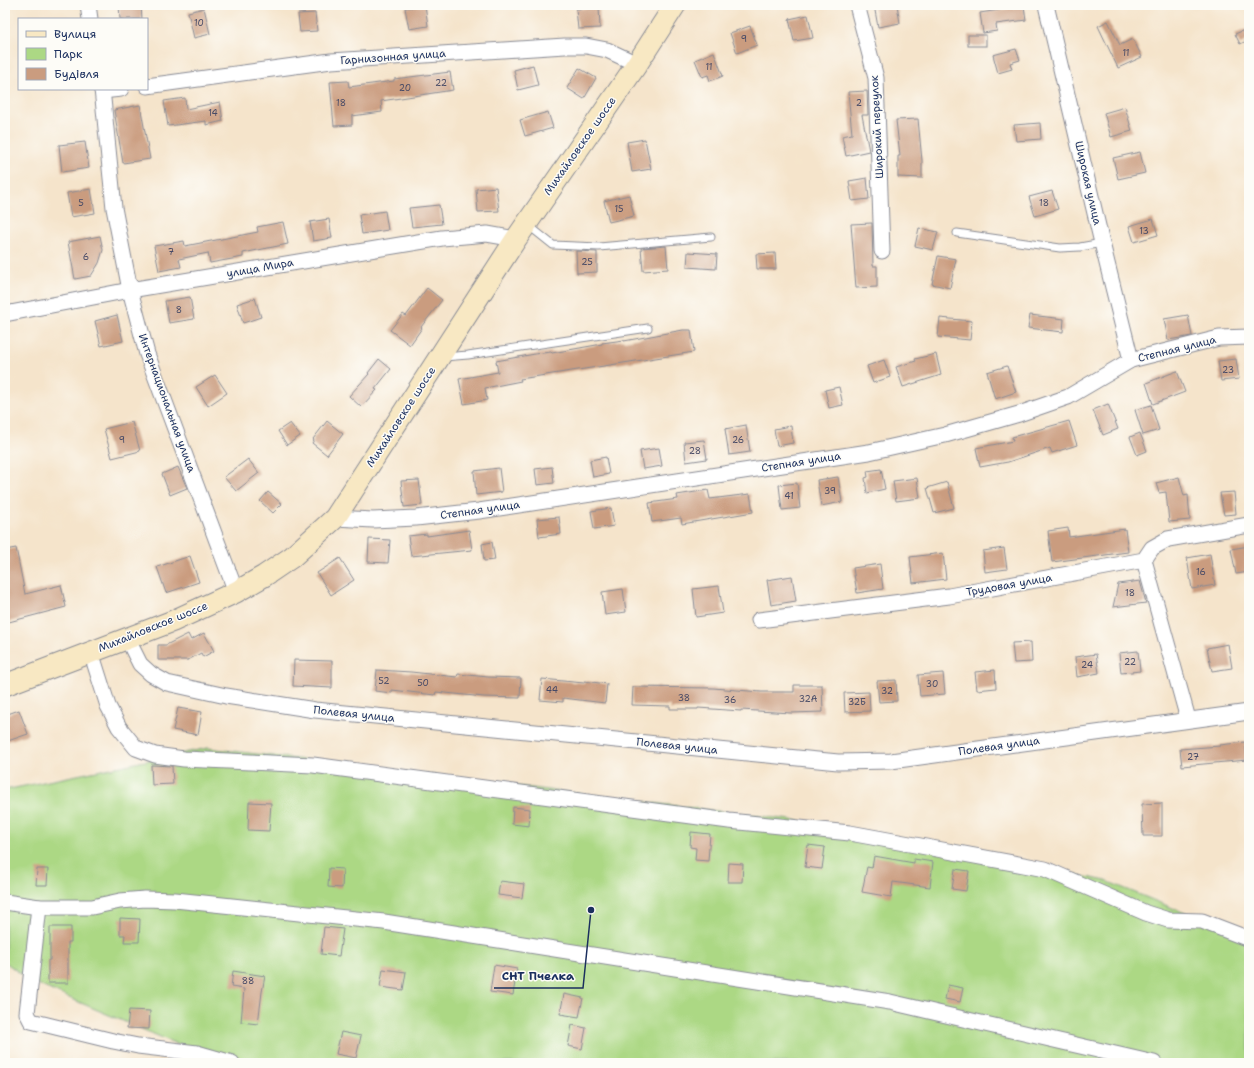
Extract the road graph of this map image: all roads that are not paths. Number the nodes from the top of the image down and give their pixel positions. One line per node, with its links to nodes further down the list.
1 (88, 5): 5 (street)
2 (675, 5): 6 (main road, Михайловское шоссе)
3 (857, 5): 13 (street, Широкий переулок)
4 (1046, 5): 12 (street, Широкая улица)
5 (90, 18)
6 (637, 64): 7 (street, Гарнизонная улица); 9 (main road, Михайловское шоссе)
7 (148, 86)
8 (102, 90): 14 (street, Интернациональная улица)
9 (521, 231): 11 (lane); 14 (street, улица Мира); 18 (main road, Михайловское шоссе)
10 (957, 233): 12 (lane)
11 (710, 236)
12 (1102, 243): 19 (street, Широкая улица)
13 (882, 251)
14 (130, 290): 15 (street, улица Мира); 23 (street, Интернациональная улица)
15 (5, 314)
16 (648, 328): 18 (lane)
17 (1249, 337): 19 (street, Степная улица)
18 (440, 357): 20 (main road, Михайловское шоссе)
19 (1131, 360): 20 (street, Степная улица)
20 (335, 518): 23 (main road, Михайловское шоссе)
21 (1249, 525): 22 (street)
22 (1144, 560): 24 (street, Трудовая улица); 29 (street)
23 (236, 592): 25 (main road, Михайловское шоссе)
24 (759, 620)
25 (127, 638): 26 (main road, Михайловское шоссе); 29 (street, Полевая улица)
26 (91, 652): 27 (main road, Михайловское шоссе); 32 (street)
27 (5, 685)
28 (1249, 712): 29 (street, Полевая улица)
29 (1188, 719)
30 (5, 902): 31 (street)
31 (39, 907): 33 (street); 34 (street)
32 (1249, 939)
33 (232, 1063)
34 (1154, 1063)

